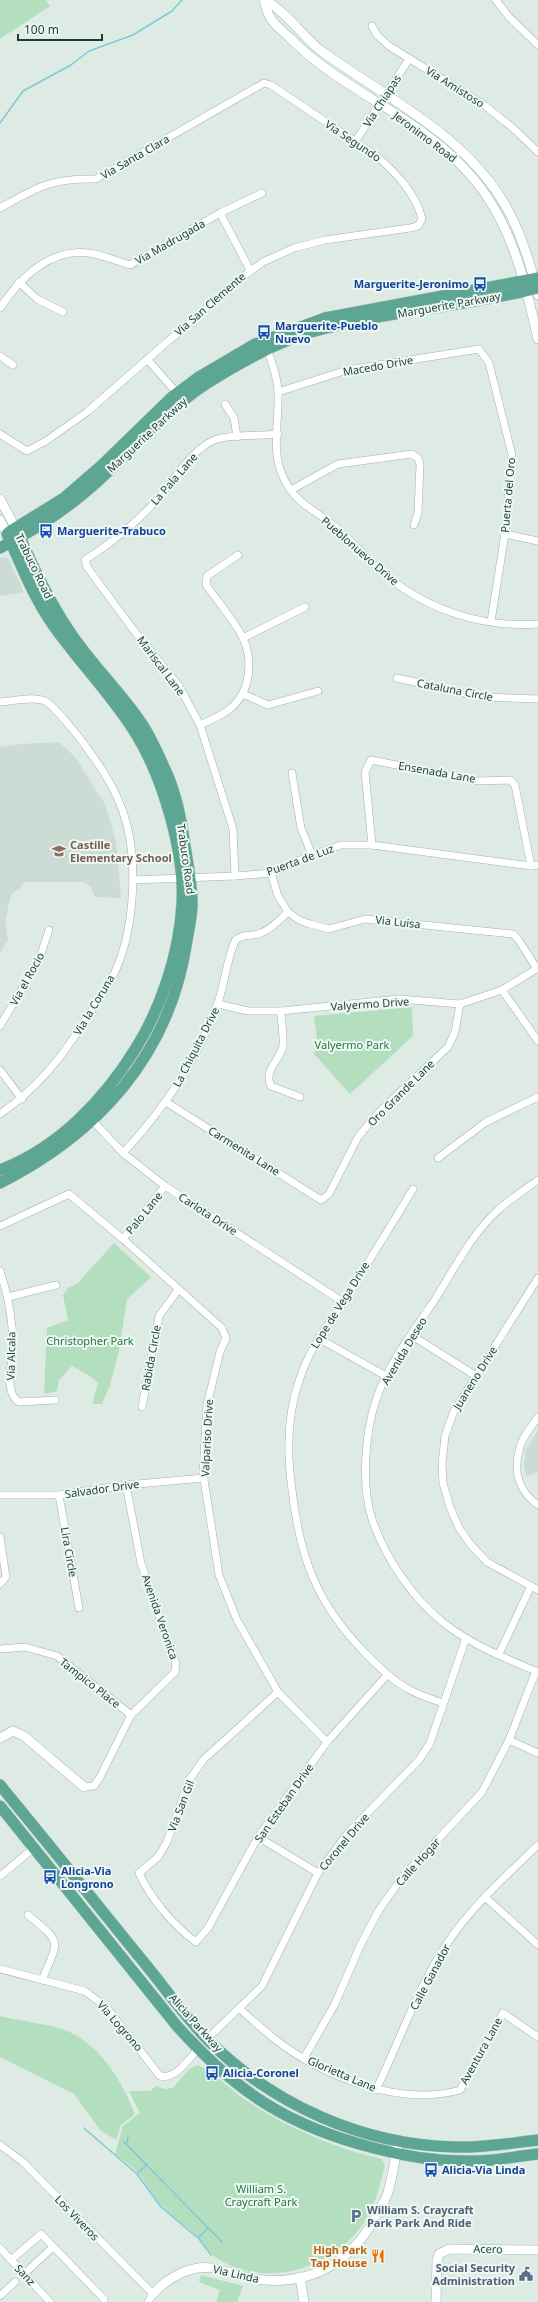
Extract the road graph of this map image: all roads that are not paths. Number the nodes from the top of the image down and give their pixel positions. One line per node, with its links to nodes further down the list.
1 (265, 0): 7 (main road, Jeronimo Road); 8 (main road, Jeronimo Road)
2 (496, 0): 4 (street)
3 (372, 26): 5 (street, Via Amistoso)
4 (538, 45)
5 (409, 59): 7 (street, Via Chiapas); 10 (street, Via Amistoso)
6 (264, 83): 9 (street, Via Segundo); 12 (street, Via Santa Clara)
7 (386, 96): 8 (street, Via Chiapas); 17 (main road, Jeronimo Road)
8 (380, 105): 9 (street, Via Chiapas); 17 (main road, Jeronimo Road)
9 (355, 142): 14 (street, Via Segundo)
10 (538, 152)
11 (262, 193): 13 (street, Via Madrugada)
12 (0, 208)
13 (220, 213): 15 (street); 16 (street, Via Madrugada)
14 (422, 219): 15 (street, Via San Clemente)
15 (250, 270): 24 (street, Via San Clemente)
16 (18, 282): 18 (street, Via Madrugada); 19 (street)
17 (534, 286): 20 (main road, Jeronimo Road); 21 (main road, Marguerite Parkway)
18 (0, 308)
19 (63, 312)
20 (538, 339)
21 (266, 345): 26 (street, Pueblonuevo Drive); 27 (main road, Marguerite Parkway)
22 (480, 349): 26 (street, Macedo Drive); 36 (street, Puerta del Oro)
23 (0, 356): 25 (street)
24 (147, 359): 27 (street); 29 (street, Via San Clemente)
25 (13, 365)
26 (278, 392): 30 (street, Pueblonuevo Drive)
27 (180, 397): 37 (main road, Marguerite Parkway)
28 (226, 404): 31 (street)
29 (0, 434)
30 (278, 434): 31 (street, La Pala Lane); 32 (street, Pueblonuevo Drive)
31 (237, 437): 41 (street, La Pala Lane)
32 (291, 490): 35 (street); 43 (street, Pueblonuevo Drive)
33 (0, 499): 37 (main road)
34 (0, 520): 37 (main road)
35 (414, 525)
36 (504, 534): 38 (street); 43 (street, Puerta del Oro)
37 (11, 536): 39 (main road, Marguerite Parkway); 58 (main road, Trabuco Road)
38 (538, 541)
39 (0, 548)
40 (238, 555): 45 (street)
41 (85, 560): 51 (street, Mariscal Lane)
42 (305, 607): 45 (street)
43 (491, 621): 44 (street, Pueblonuevo Drive)
44 (538, 624)
45 (243, 638): 48 (street)
46 (397, 678): 49 (street, Cataluna Circle)
47 (318, 691): 48 (street)
48 (243, 694): 51 (street)
49 (538, 699)
50 (0, 702): 59 (street, Via la Coruna)
51 (200, 725): 57 (street, Mariscal Lane)
52 (292, 773): 54 (street)
53 (372, 845): 54 (street, Puerta de Luz); 55 (street, Puerta de Luz); 55 (street, Ensenada Lane)
54 (312, 855): 56 (street, Puerta de Luz)
55 (535, 866)
56 (271, 873): 57 (street, Puerta de Luz); 60 (street, Via Luisa)
57 (236, 876): 58 (street, Puerta de Luz)
58 (186, 877): 59 (street, Puerta de Luz); 75 (main road, Trabuco Road)
59 (132, 880): 72 (street, Via la Coruna)
60 (288, 912): 62 (street, Via Luisa); 64 (street, La Chiquita Drive)
61 (49, 930): 67 (street, Via el Rocio)
62 (538, 968): 63 (street, Valyermo Drive)
63 (502, 990): 65 (street, Valyermo Drive); 68 (street)
64 (218, 1004): 66 (street, Valyermo Drive); 73 (street, La Chiquita Drive)
65 (460, 1004): 66 (street, Valyermo Drive); 83 (street, Oro Grande Lane)
66 (281, 1011): 70 (street)
67 (0, 1026)
68 (538, 1041)
69 (0, 1070): 72 (street)
70 (300, 1097)
71 (538, 1097): 77 (street)
72 (22, 1099): 74 (street, Via la Coruna)
73 (166, 1102): 76 (street, La Chiquita Drive); 83 (street, Carmenita Lane)
74 (0, 1114)
75 (89, 1117): 76 (street, Carlota Drive); 78 (main road, Trabuco Road); 80 (main road, Trabuco Road)
76 (123, 1153): 81 (street, Carlota Drive)
77 (438, 1158)
78 (0, 1170)
79 (538, 1180): 92 (street, Avenida Deseo)
80 (0, 1183)
81 (165, 1186): 85 (street, Palo Lane); 91 (street, Carlota Drive)
82 (414, 1189): 91 (street, Lope de Vega Drive)
83 (321, 1200)
84 (0, 1226): 85 (street, Valpariso Drive)
85 (123, 1239): 89 (street, Valpariso Drive)
86 (0, 1271): 90 (street, Via Alcala)
87 (538, 1278): 95 (street, Juaneno Drive)
88 (56, 1285): 90 (street)
89 (178, 1290): 97 (street, Rabida Circle); 99 (street, Valpariso Drive)
90 (8, 1297): 96 (street, Via Alcala)
91 (343, 1302): 93 (street, Lope de Vega Drive)
92 (411, 1334): 94 (street, Avenida Deseo); 95 (street)
93 (318, 1338): 94 (street); 113 (street, Lope de Vega Drive)
94 (386, 1376): 109 (street, Avenida Deseo)
95 (476, 1376): 106 (street, Juaneno Drive)
96 (55, 1400)
97 (142, 1407)
98 (538, 1417): 103 (street)
99 (204, 1478): 100 (street, Salvador Drive); 114 (street, Valpariso Drive)
100 (126, 1485): 102 (street, Salvador Drive); 116 (street, Avenida Veronica)
101 (0, 1495): 102 (street, Salvador Drive)
102 (59, 1495): 108 (street, Lira Circle)
103 (538, 1505)
104 (0, 1537): 105 (street)
105 (0, 1584)
106 (531, 1586): 107 (street, Juaneno Drive); 111 (street)
107 (538, 1590)
108 (79, 1608)
109 (466, 1638): 111 (street, Avenida Deseo); 115 (street, Coronel Drive)
110 (0, 1649): 116 (street, Tampico Place)
111 (499, 1654): 112 (street, Avenida Deseo)
112 (537, 1672): 118 (street, Calle Hogar)
113 (387, 1675): 115 (street, Lope de Vega Drive); 119 (street, San Esteban Drive)
114 (278, 1692): 119 (street, Valpariso Drive); 131 (street, Via San Gil)
115 (443, 1703): 127 (street, Coronel Drive)
116 (131, 1716): 122 (street, Avenida Veronica)
117 (0, 1738): 122 (main road)
118 (509, 1740): 120 (street); 139 (street, Calle Hogar)
119 (327, 1742): 124 (street, San Esteban Drive)
120 (538, 1753)
121 (0, 1785): 137 (main road, Alicia Parkway)
122 (84, 1787)
123 (0, 1806): 126 (main road, Alicia Parkway)
124 (258, 1837): 127 (street); 131 (street, San Esteban Drive)
125 (538, 1845): 129 (street, Calle Ganador)
126 (34, 1848): 128 (street); 138 (main road, Alicia Parkway)
127 (318, 1874): 135 (street, Coronel Drive)
128 (0, 1875)
129 (485, 1897): 132 (street); 140 (street, Calle Ganador)
130 (28, 1915): 134 (street)
131 (196, 1942)
132 (538, 1945)
133 (0, 1969): 134 (street, Via Logrono)
134 (42, 1980): 138 (street, Via Logrono)
135 (239, 2008): 137 (street, Coronel Drive); 139 (street, Glorietta Lane)
136 (538, 2037): 141 (street, Aventura Lane)
137 (207, 2040): 138 (main road); 143 (main road, Alicia Parkway)
138 (198, 2049): 145 (main road, Alicia Parkway)
139 (304, 2058): 140 (street, Glorietta Lane)
140 (376, 2090): 141 (street, Glorietta Lane)
141 (460, 2090)
142 (538, 2140): 143 (main road, Alicia Parkway)
143 (398, 2142): 145 (main road, Via Linda)
144 (0, 2145): 155 (street, Los Viveros)
145 (396, 2154): 146 (main road, Alicia Parkway); 152 (main road, Via Linda)
146 (538, 2154)
147 (53, 2247): 150 (street); 151 (street); 157 (street)
148 (0, 2248): 150 (street, Sanz)
149 (538, 2250): 159 (main road, Acero)
150 (11, 2260): 151 (street, Sanz)
151 (24, 2274): 156 (street, Sanz)
152 (300, 2277): 155 (main road, Via Linda); 158 (main road)
153 (15, 2282): 154 (street)
154 (0, 2296)
155 (150, 2298)
156 (50, 2302)
157 (104, 2302)
158 (304, 2302)
159 (436, 2302)

